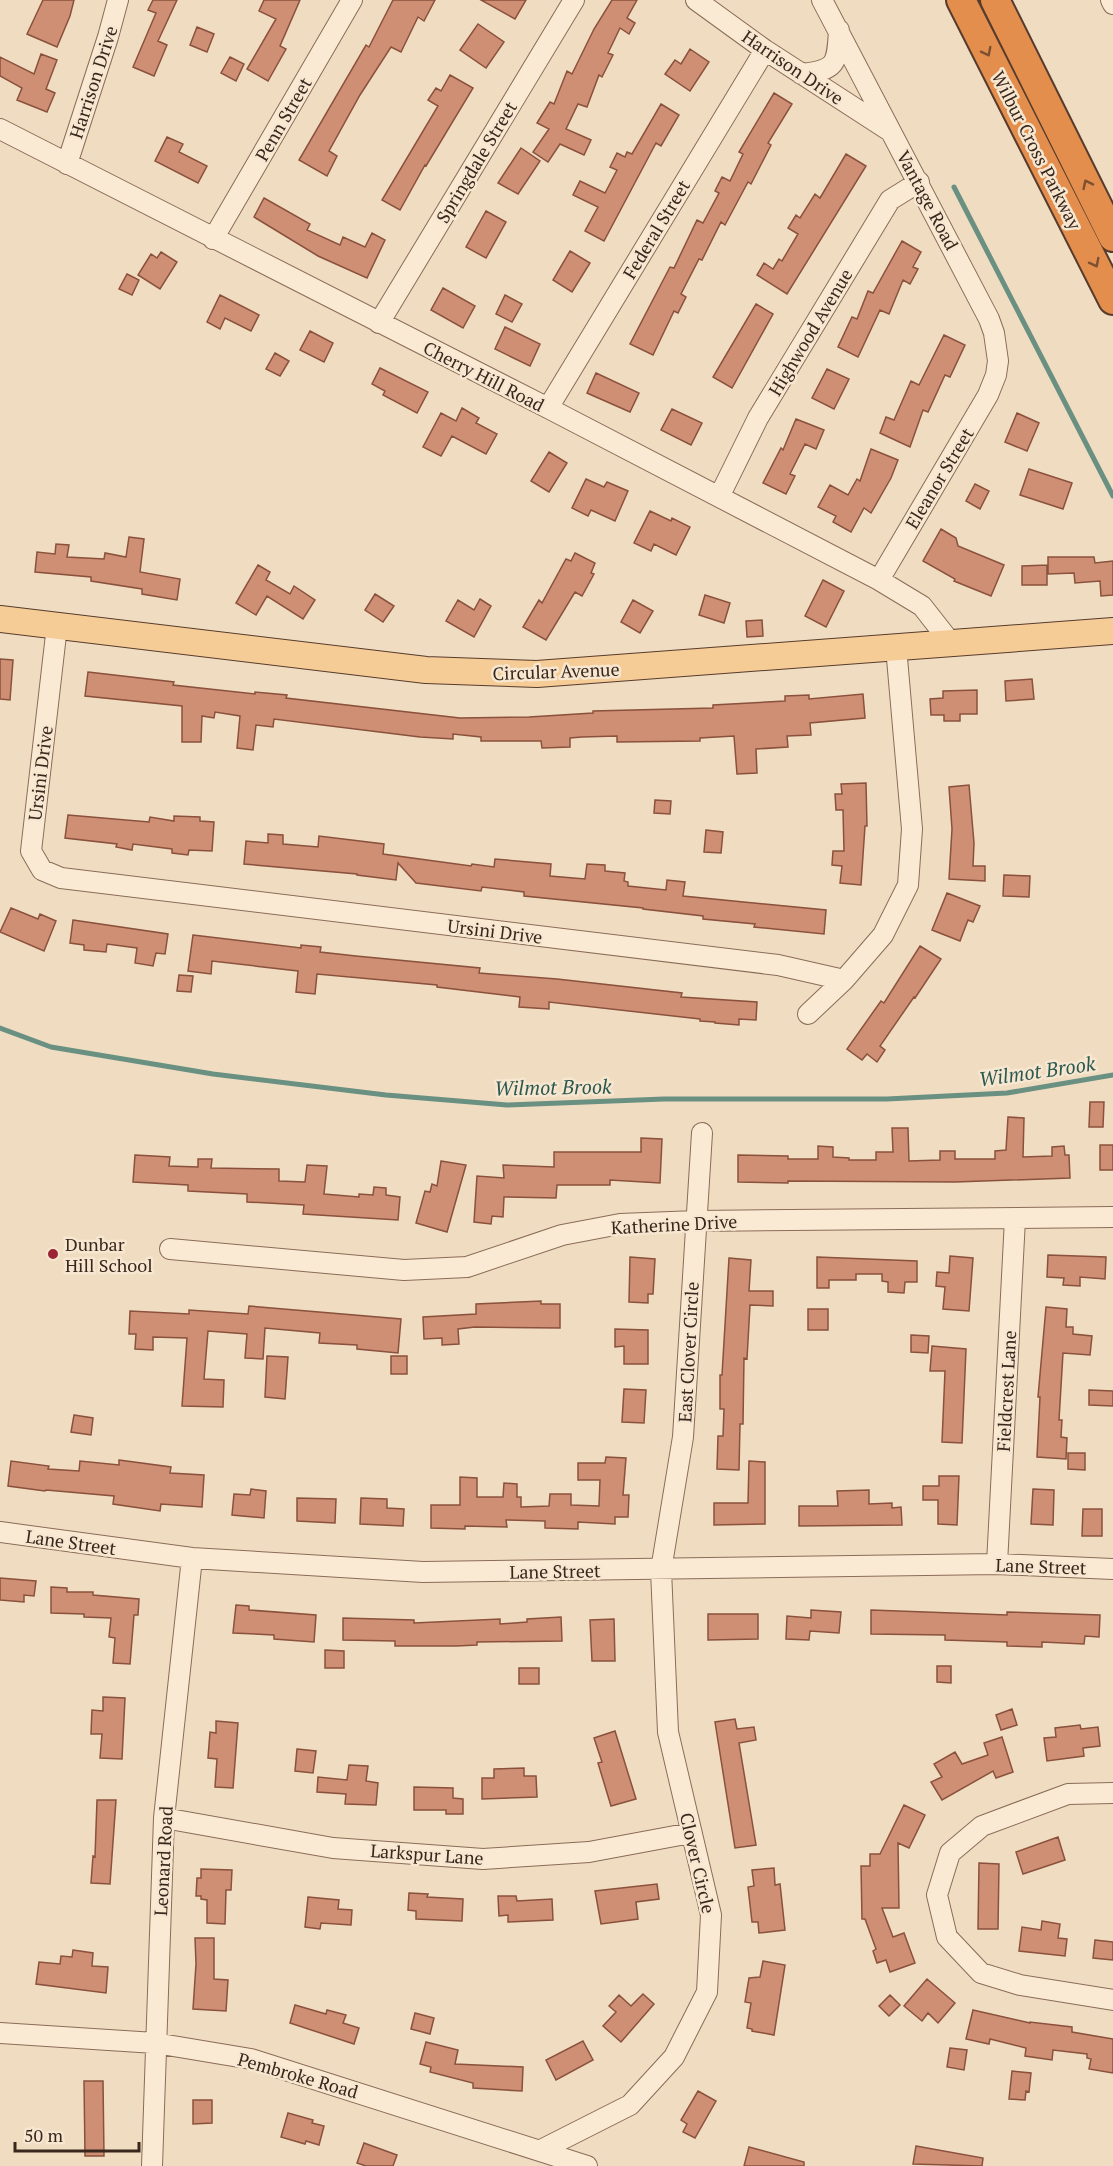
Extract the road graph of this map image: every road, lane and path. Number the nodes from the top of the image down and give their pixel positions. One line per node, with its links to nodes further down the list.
1 (118, 0): 13 (street, Harrison Drive)
2 (352, 0): 16 (street, Penn Street)
3 (574, 0): 18 (street, Springdale Street)
4 (696, 0): 9 (street, Harrison Drive)
5 (822, 0): 8 (street, Vantage Road)
6 (961, 0): 17 (highway, Wilbur Cross Parkway, one-way to 17)
7 (995, 0): 15 (highway, Wilbur Cross Parkway, one-way to 7)
8 (839, 30): 10 (street); 12 (street, Vantage Road)
9 (765, 50): 10 (street, Harrison Drive); 20 (street, Federal Street)
10 (801, 74): 12 (street, Harrison Drive)
11 (0, 129): 13 (street, Cherry Hill Road)
12 (892, 132): 14 (street, Vantage Road)
13 (67, 164): 16 (street, Cherry Hill Road)
14 (919, 182): 19 (street, Vantage Road); 21 (street, Highwood Avenue)
15 (1113, 237)
16 (213, 239): 18 (street, Cherry Hill Road)
17 (1113, 300)
18 (379, 323): 20 (street, Cherry Hill Road)
19 (996, 375): 22 (street, Eleanor Street)
20 (548, 408): 21 (street, Cherry Hill Road)
21 (718, 497): 22 (street, Cherry Hill Road)
22 (879, 580): 26 (street, Cherry Hill Road)
23 (0, 618): 24 (main road, Circular Avenue)
24 (57, 626): 27 (main road, Circular Avenue); 28 (street, Ursini Drive)
25 (1113, 631): 26 (main road, Circular Avenue)
26 (951, 643): 27 (main road, Circular Avenue)
27 (896, 648): 28 (street)
28 (844, 980): 29 (street)
29 (808, 1014)
30 (702, 1133): 33 (street, East Clover Circle)
31 (1113, 1217): 32 (street, Katherine Drive)
32 (1015, 1219): 33 (street, Katherine Drive); 37 (street, Fieldcrest Lane)
33 (696, 1221): 34 (street, Katherine Drive); 39 (street, East Clover Circle)
34 (170, 1249)
35 (0, 1532): 36 (street, Lane Street)
36 (192, 1558): 39 (street, Lane Street); 41 (street, Leonard Road)
37 (997, 1564): 38 (street, Lane Street); 39 (street, Lane Street)
38 (1113, 1569)
39 (661, 1570): 42 (street, Clover Circle)
40 (1113, 1793): 43 (street)
41 (164, 1818): 42 (street, Larkspur Lane); 45 (street, Leonard Road)
42 (691, 1833): 46 (street, Clover Circle)
43 (1113, 2000)
44 (0, 2032): 45 (street, Pembroke Road)
45 (155, 2043): 46 (street, Pembroke Road); 47 (street, Leonard Road)
46 (541, 2150): 48 (street, Pembroke Road)
47 (152, 2166)
48 (587, 2166)

